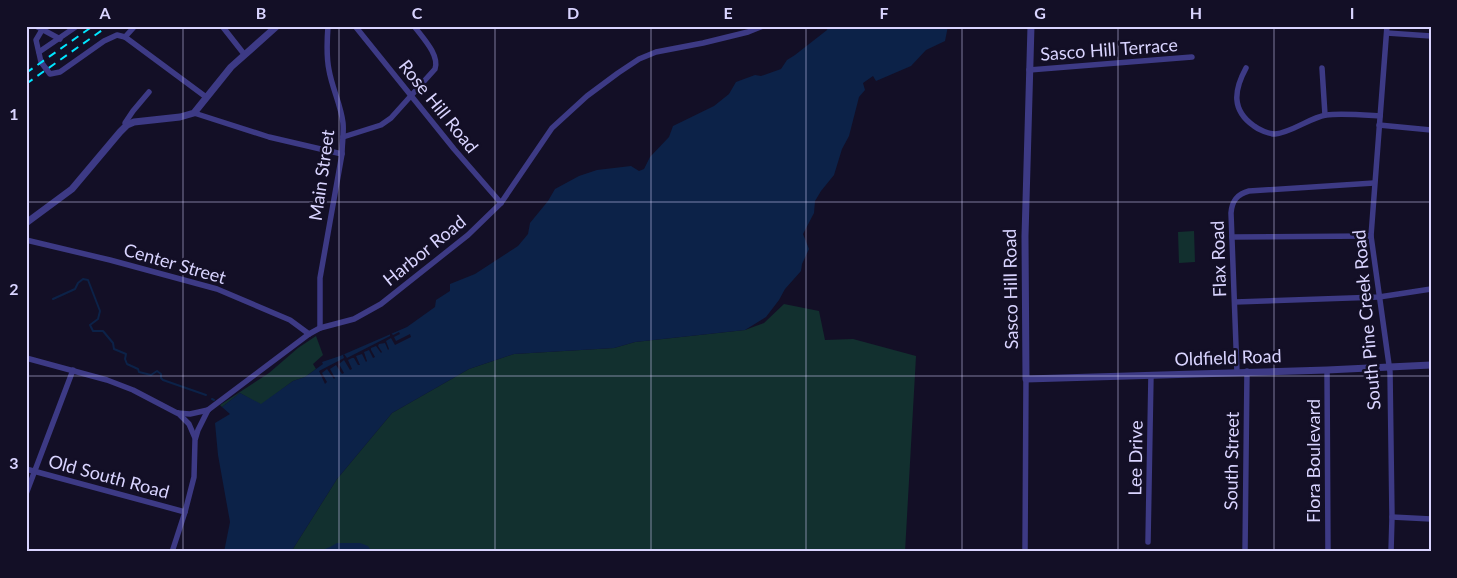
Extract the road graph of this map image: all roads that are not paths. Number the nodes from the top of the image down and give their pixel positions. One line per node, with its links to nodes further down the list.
1 (77, 26): 15 (street)
2 (135, 26): 14 (street)
3 (222, 26): 17 (street)
4 (277, 26): 17 (street)
5 (328, 26): 31 (street, Main Street)
6 (355, 26): 23 (street, Rose Hill Road)
7 (414, 26): 23 (street)
8 (763, 26): 34 (street, Harbor Road)
9 (1031, 26): 21 (street, Sasco Hill Road)
10 (1387, 26): 12 (street, South Pine Creek Road)
11 (39, 28): 15 (street); 16 (street)
12 (1386, 33): 13 (street); 27 (street, South Pine Creek Road)
13 (1431, 36)
14 (125, 37): 16 (street); 24 (street)
15 (60, 39): 16 (street)
16 (40, 52)
17 (244, 54): 24 (street)
18 (1192, 57): 21 (street, Sasco Hill Terrace)
19 (1246, 68): 26 (street)
20 (1322, 68): 26 (street)
21 (1029, 70): 52 (street, Sasco Hill Road)
22 (149, 92): 28 (street)
23 (412, 96): 31 (street); 34 (street, Rose Hill Road)
24 (206, 97): 25 (street)
25 (194, 113): 28 (street); 32 (street)
26 (1325, 115): 27 (street)
27 (1380, 116): 29 (street, South Pine Creek Road)
28 (127, 125): 35 (street)
29 (1379, 125): 30 (street); 33 (street, South Pine Creek Road)
30 (1431, 130)
31 (343, 137): 32 (street, Main Street)
32 (342, 154): 42 (street, Main Street)
33 (1374, 184): 36 (street, South Pine Creek Road); 37 (street, Flax Road)
34 (501, 203): 42 (street, Harbor Road)
35 (26, 224)
36 (1371, 236): 37 (street); 40 (street, South Pine Creek Road)
37 (1232, 237): 41 (street, Flax Road)
38 (26, 240): 43 (street, Center Street)
39 (1431, 289): 40 (street)
40 (1379, 297): 41 (street); 46 (street, South Pine Creek Road)
41 (1235, 302): 50 (street, Flax Road)
42 (320, 328): 43 (street, Harbor Road)
43 (309, 334): 53 (street, Harbor Road)
44 (26, 358): 47 (street)
45 (1431, 364): 46 (street, Oldfield Road)
46 (1389, 367): 48 (street, Oldfield Road); 60 (street, South Pine Creek Road)
47 (73, 370): 54 (street); 57 (street)
48 (1327, 370): 49 (street, Oldfield Road); 66 (street, Flora Boulevard)
49 (1247, 371): 50 (street, Oldfield Road); 65 (street, South Street)
50 (1236, 372): 51 (street, Oldfield Road)
51 (1151, 375): 52 (street, Oldfield Road); 62 (street, Lee Drive)
52 (1026, 379): 64 (street, Sasco Hill Road)
53 (208, 410): 54 (street); 55 (street, Harbor Road)
54 (177, 413): 55 (street)
55 (195, 440): 59 (street, Harbor Road)
56 (26, 469): 57 (street, Old South Road)
57 (35, 472): 58 (street); 59 (street, Old South Road)
58 (26, 494)
59 (185, 512): 63 (street, Harbor Road)
60 (1392, 517): 61 (street); 67 (street, South Pine Creek Road)
61 (1431, 519)
62 (1148, 542)
63 (172, 552)
64 (1025, 552)
65 (1245, 552)
66 (1328, 552)
67 (1391, 552)

